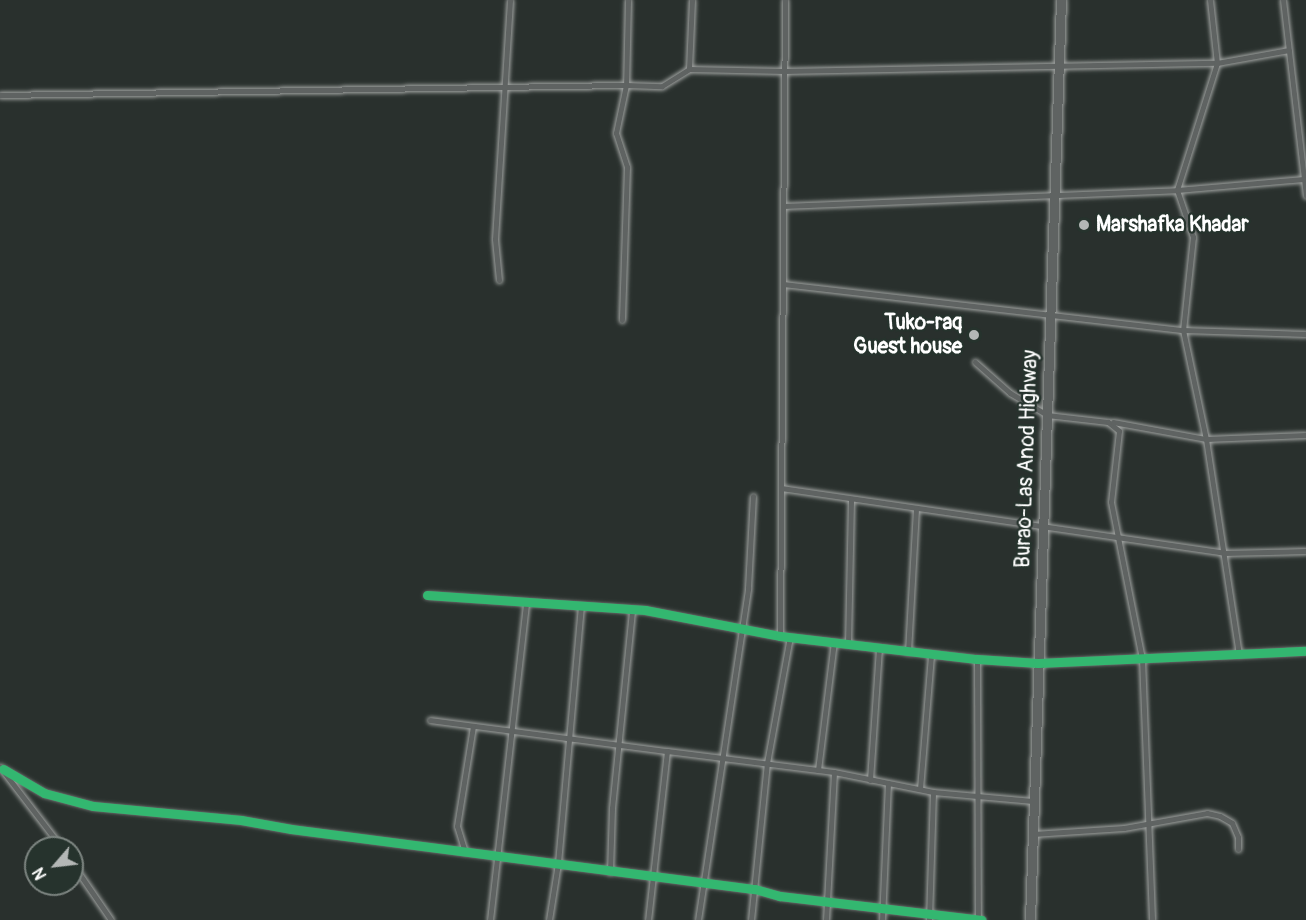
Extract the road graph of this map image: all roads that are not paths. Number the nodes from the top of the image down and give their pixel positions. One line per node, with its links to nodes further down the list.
1 (510, 0): 14 (street)
2 (628, 0): 13 (street)
3 (692, 0): 11 (street)
4 (785, 0): 12 (street)
5 (1061, 0): 10 (highway, Burao-Las Anod Highway)
6 (1210, 0): 9 (street)
7 (1283, 0): 8 (street)
8 (1289, 50): 9 (street); 16 (street)
9 (1217, 63): 10 (street); 17 (street)
10 (1058, 66): 12 (street); 18 (highway, Burao-Las Anod Highway)
11 (688, 69): 12 (street); 13 (street)
12 (784, 71): 20 (street)
13 (626, 85): 14 (street); 24 (street)
14 (504, 87): 15 (street); 21 (street)
15 (0, 95)
16 (1304, 179): 17 (street); 19 (street)
17 (1177, 190): 18 (street); 25 (street)
18 (1053, 195): 20 (street); 23 (highway, Burao-Las Anod Highway)
19 (1306, 196)
20 (783, 206): 22 (street)
21 (499, 280)
22 (783, 284): 23 (street); 32 (street)
23 (1050, 315): 25 (street); 28 (highway, Burao-Las Anod Highway)
24 (622, 320)
25 (1183, 330): 26 (street); 31 (street)
26 (1306, 334)
27 (975, 362): 28 (street)
28 (1047, 415): 29 (street); 36 (highway, Burao-Las Anod Highway)
29 (1108, 422): 31 (street); 37 (street)
30 (1306, 435): 31 (street)
31 (1206, 439): 39 (street)
32 (781, 488): 34 (street); 45 (street)
33 (753, 496): 44 (street)
34 (851, 498): 35 (street); 48 (street)
35 (916, 508): 36 (street); 51 (street)
36 (1043, 526): 37 (street); 56 (highway, Burao-Las Anod Highway)
37 (1118, 537): 39 (street); 54 (street)
38 (1306, 551): 39 (street)
39 (1224, 553): 52 (street)
40 (428, 595): 41 (street)
41 (526, 603): 42 (street); 59 (street)
42 (581, 607): 43 (street); 60 (street)
43 (632, 610): 44 (street); 61 (street)
44 (740, 628): 45 (street); 63 (street)
45 (780, 636): 46 (street)
46 (790, 637): 47 (street); 64 (street)
47 (834, 642): 48 (street); 66 (street)
48 (848, 644): 49 (street)
49 (879, 648): 51 (street); 68 (street)
50 (1306, 651): 52 (street)
51 (908, 652): 53 (street)
52 (1239, 654): 54 (street)
53 (931, 656): 55 (street); 70 (street)
54 (1142, 658): 56 (street); 74 (street)
55 (977, 659): 56 (street); 72 (street)
56 (1038, 663): 73 (highway, Burao-Las Anod Highway)
57 (430, 720): 58 (street)
58 (473, 726): 59 (street); 78 (street)
59 (512, 730): 60 (street); 79 (street)
60 (569, 738): 61 (street); 80 (street)
61 (621, 745): 62 (street); 81 (street)
62 (667, 751): 63 (street); 82 (street)
63 (720, 757): 64 (street); 84 (street)
64 (767, 763): 66 (street); 85 (street)
65 (2, 768): 76 (street); 78 (street)
66 (818, 770): 67 (street)
67 (834, 772): 68 (street); 86 (street)
68 (870, 780): 69 (street)
69 (888, 783): 70 (street); 87 (street)
70 (920, 789): 71 (street)
71 (933, 792): 72 (street); 88 (street)
72 (979, 795): 73 (street); 98 (street)
73 (1033, 801): 75 (highway, Burao-Las Anod Highway)
74 (1149, 825): 75 (street); 77 (street); 100 (street)
75 (1033, 834): 99 (highway, Burao-Las Anod Highway)
76 (53, 836)
77 (1238, 849)
78 (465, 852): 79 (street)
79 (497, 856): 80 (street); 90 (street)
80 (558, 863): 81 (street); 91 (street)
81 (610, 872): 82 (street)
82 (653, 877): 84 (street); 92 (street)
83 (84, 881): 89 (street)
84 (702, 883): 85 (street); 93 (street)
85 (755, 889): 86 (street); 94 (street)
86 (827, 899): 87 (street); 95 (street)
87 (883, 908): 88 (street); 96 (street)
88 (929, 911): 97 (street); 98 (street)
89 (111, 920)
90 (490, 920)
91 (549, 920)
92 (648, 920)
93 (698, 920)
94 (751, 920)
95 (826, 920)
96 (882, 920)
97 (929, 920)
98 (980, 920)
99 (1030, 920)
100 (1152, 920)

